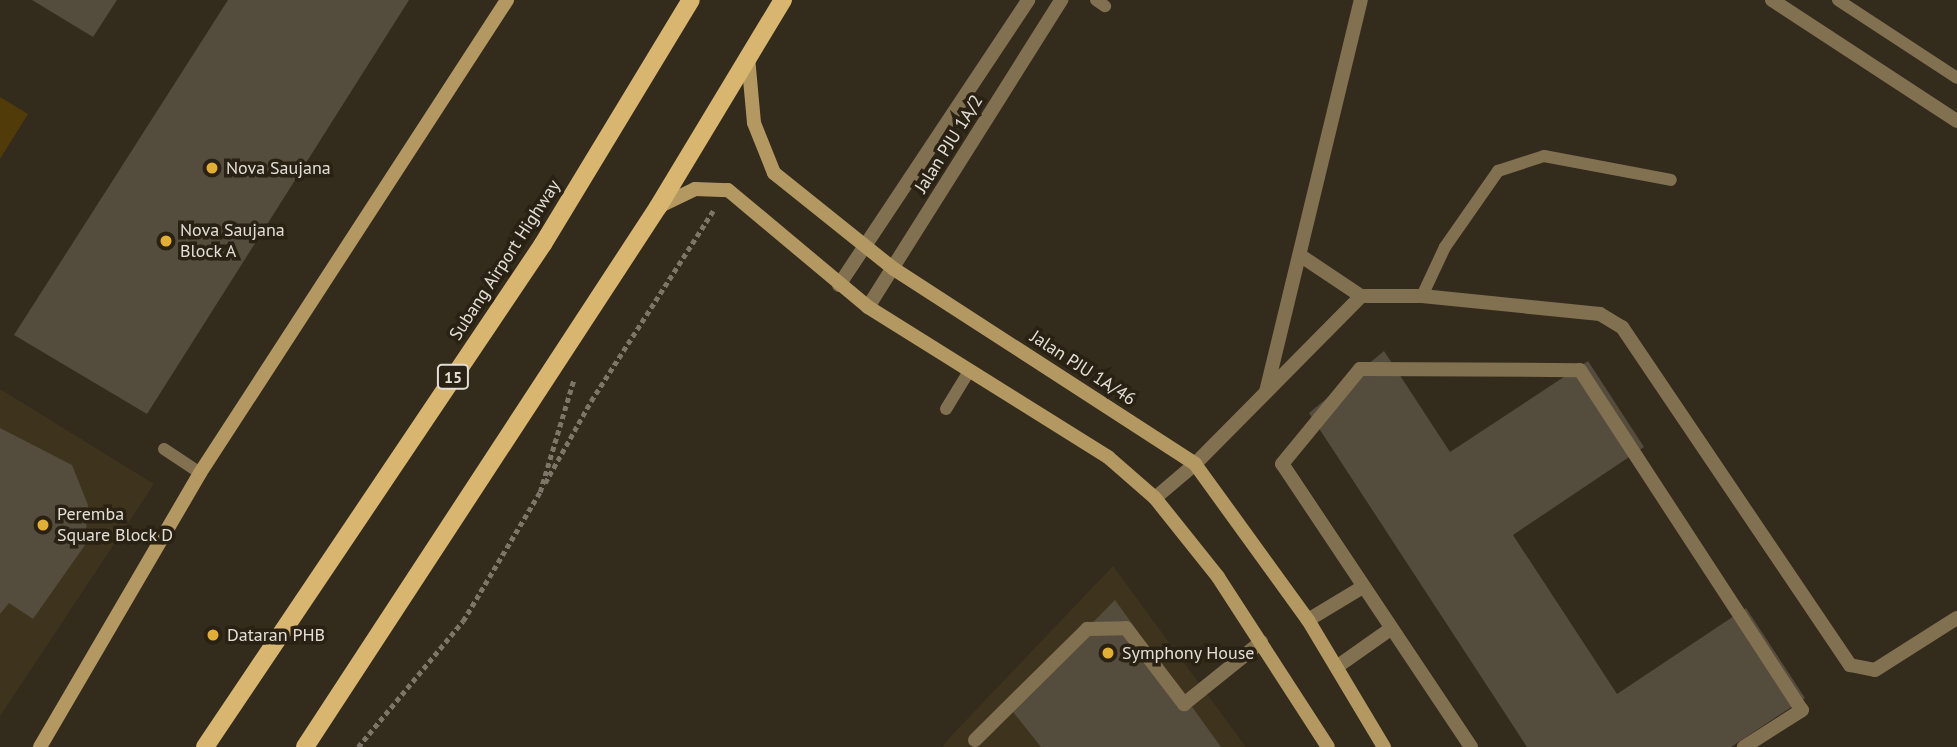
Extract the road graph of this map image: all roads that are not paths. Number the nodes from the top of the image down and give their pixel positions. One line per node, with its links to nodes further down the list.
1 (507, 0): 26 (street)
2 (691, 0): 38 (main road, Subang Airport Highway / 15)
3 (783, 0): 9 (main road)
4 (1028, 0): 14 (street, Jalan PJU 1A/2)
5 (1061, 0): 16 (street, Jalan PJU 1A/2)
6 (1362, 0): 15 (street)
7 (1772, 0): 11 (street)
8 (1838, 0): 10 (lane)
9 (748, 57): 13 (main road); 14 (street, Jalan PJU 1A/46)
10 (1957, 78)
11 (1957, 121)
12 (1671, 180): 19 (lane)
13 (658, 207): 17 (street); 39 (main road)
14 (866, 246): 16 (street, Jalan PJU 1A/46); 17 (street, Jalan PJU 1A/2)
15 (1301, 256): 18 (street); 22 (street)
16 (894, 270): 20 (street, Jalan PJU 1A/2); 25 (street, Jalan PJU 1A/46)
17 (839, 285): 20 (street)
18 (1361, 296): 19 (street); 22 (street)
19 (1422, 296): 29 (street)
20 (868, 307): 21 (street)
21 (968, 373): 23 (lane); 27 (street)
22 (1266, 391): 25 (street)
23 (946, 409)
24 (164, 449): 26 (lane)
25 (1195, 464): 27 (street); 30 (street, Jalan PJU 1A/46)
26 (200, 473): 34 (street)
27 (1155, 498): 32 (street)
28 (1361, 588): 30 (street); 31 (street); 43 (street)
29 (1957, 618)
30 (1308, 620): 33 (street, Jalan PJU 1A/46)
31 (1389, 629): 33 (street); 42 (street)
32 (1261, 642): 35 (street); 40 (street)
33 (1338, 666): 41 (street, Jalan PJU 1A/46)
34 (57, 713): 36 (street); 37 (street)
35 (976, 745)
36 (28, 747)
37 (40, 747)
38 (205, 747)
39 (305, 747)
40 (1328, 747)
41 (1384, 747)
42 (1471, 747)
43 (1744, 747)

